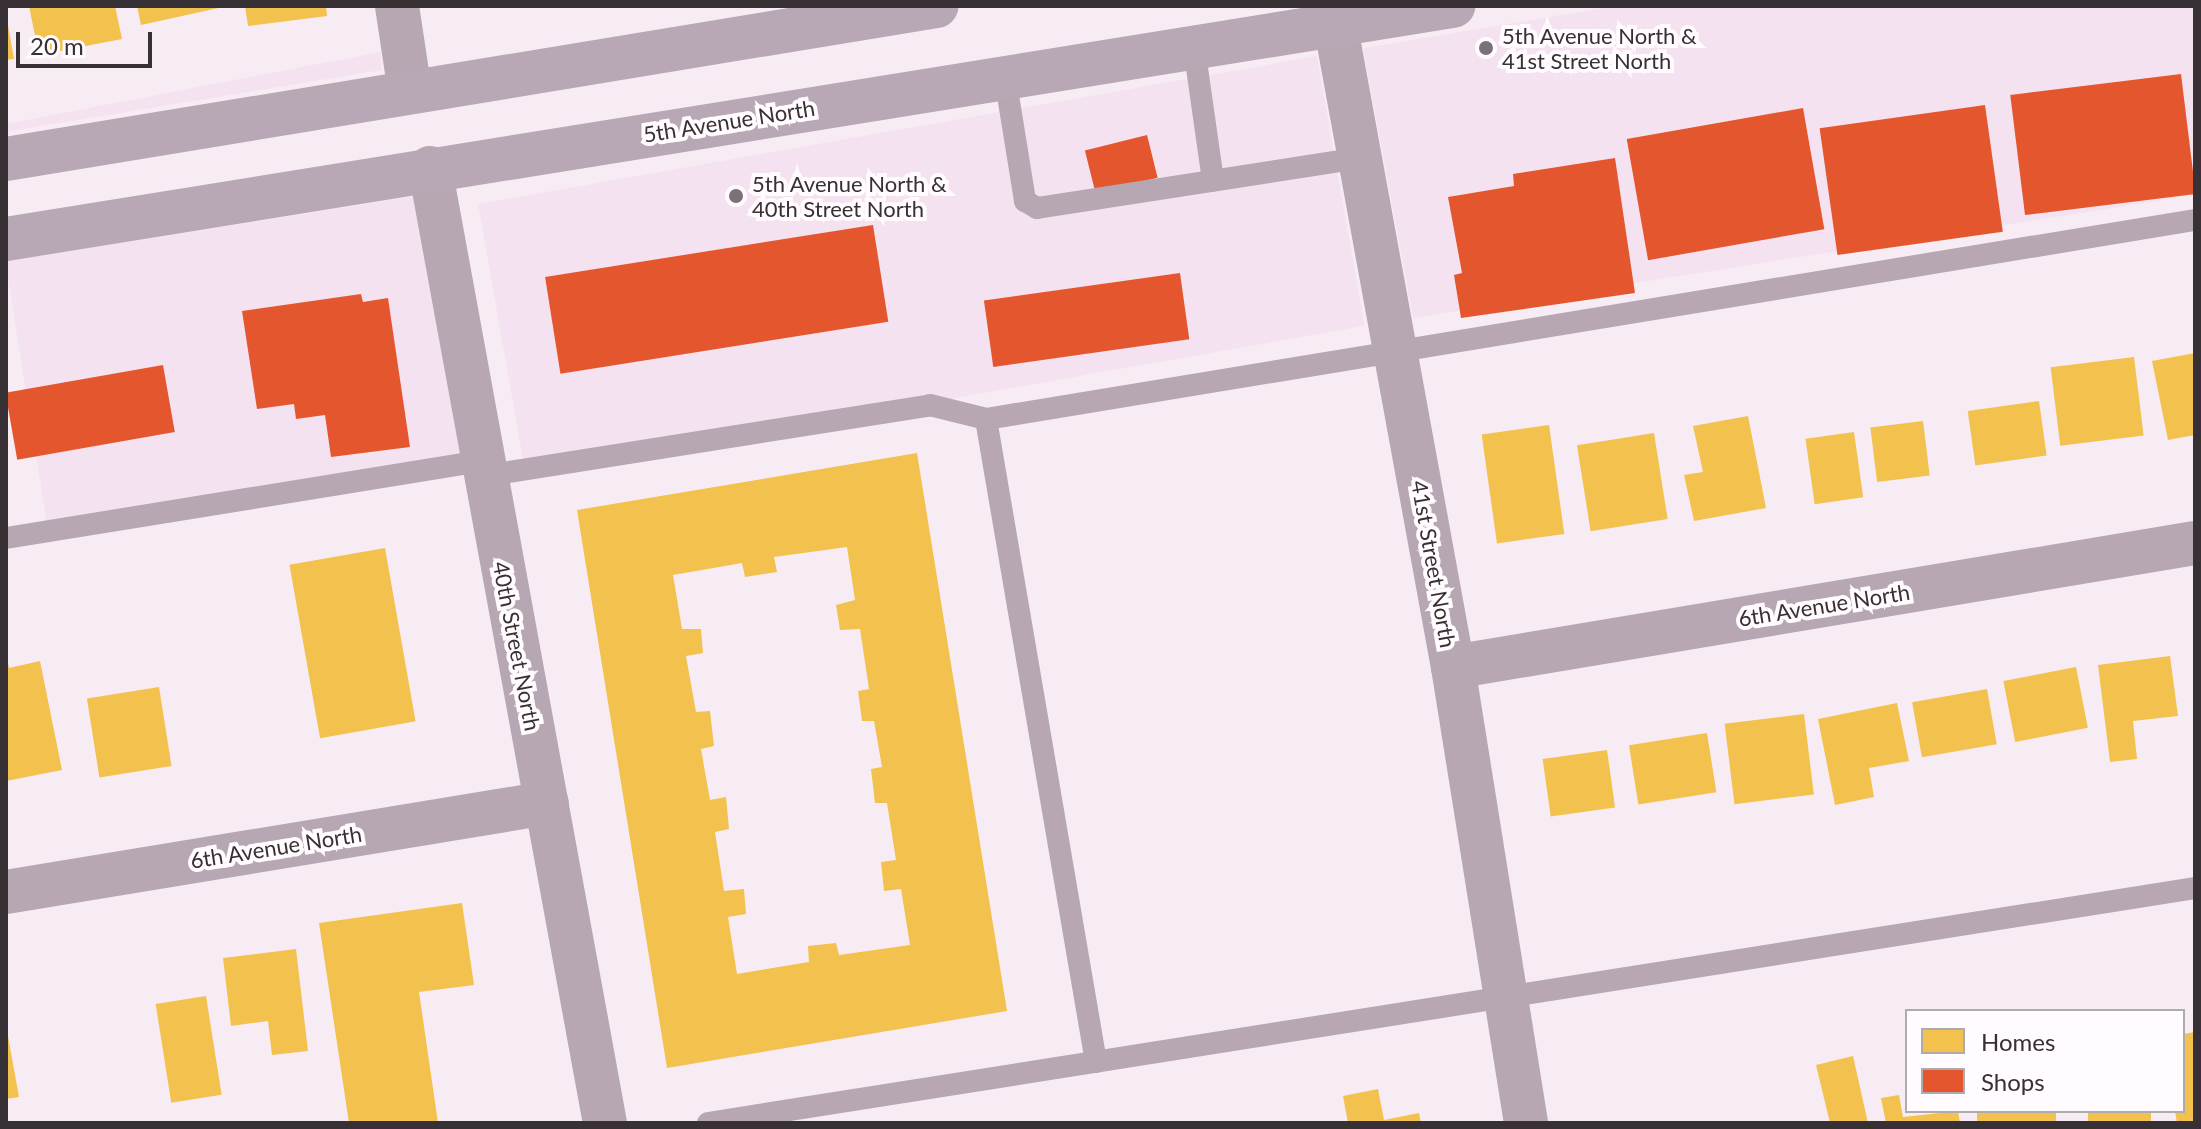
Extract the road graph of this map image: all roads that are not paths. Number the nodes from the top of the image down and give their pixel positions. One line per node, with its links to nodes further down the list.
1 (397, 6): 7 (street)
2 (936, 6): 7 (main road)
3 (1453, 6): 4 (main road, 5th Avenue North)
4 (1334, 16): 5 (main road, 5th Avenue North); 8 (street, 41st Street North)
5 (1194, 47): 6 (main road, 5th Avenue North); 11 (lane)
6 (1005, 77): 10 (main road, 5th Avenue North); 11 (lane)
7 (410, 92): 9 (main road)
8 (1360, 158): 11 (lane); 14 (street, 41st Street North)
9 (6, 159)
10 (430, 168): 13 (main road, 5th Avenue North); 16 (street, 40th Street North)
11 (1213, 181)
12 (2195, 220): 14 (lane)
13 (6, 239)
14 (1395, 352): 15 (lane); 19 (street, 41st Street North)
15 (986, 419): 16 (lane); 24 (lane)
16 (483, 469): 17 (lane); 20 (street, 40th Street North)
17 (6, 538)
18 (2195, 543): 19 (street, 6th Avenue North)
19 (1453, 667): 23 (street, 41st Street North)
20 (547, 803): 22 (street, 6th Avenue North); 25 (street, 40th Street North)
21 (2195, 888): 23 (lane)
22 (6, 892)
23 (1506, 999): 24 (lane); 27 (street, 41st Street North)
24 (1096, 1062): 26 (lane)
25 (605, 1123)
26 (708, 1123)
27 (1526, 1123)

